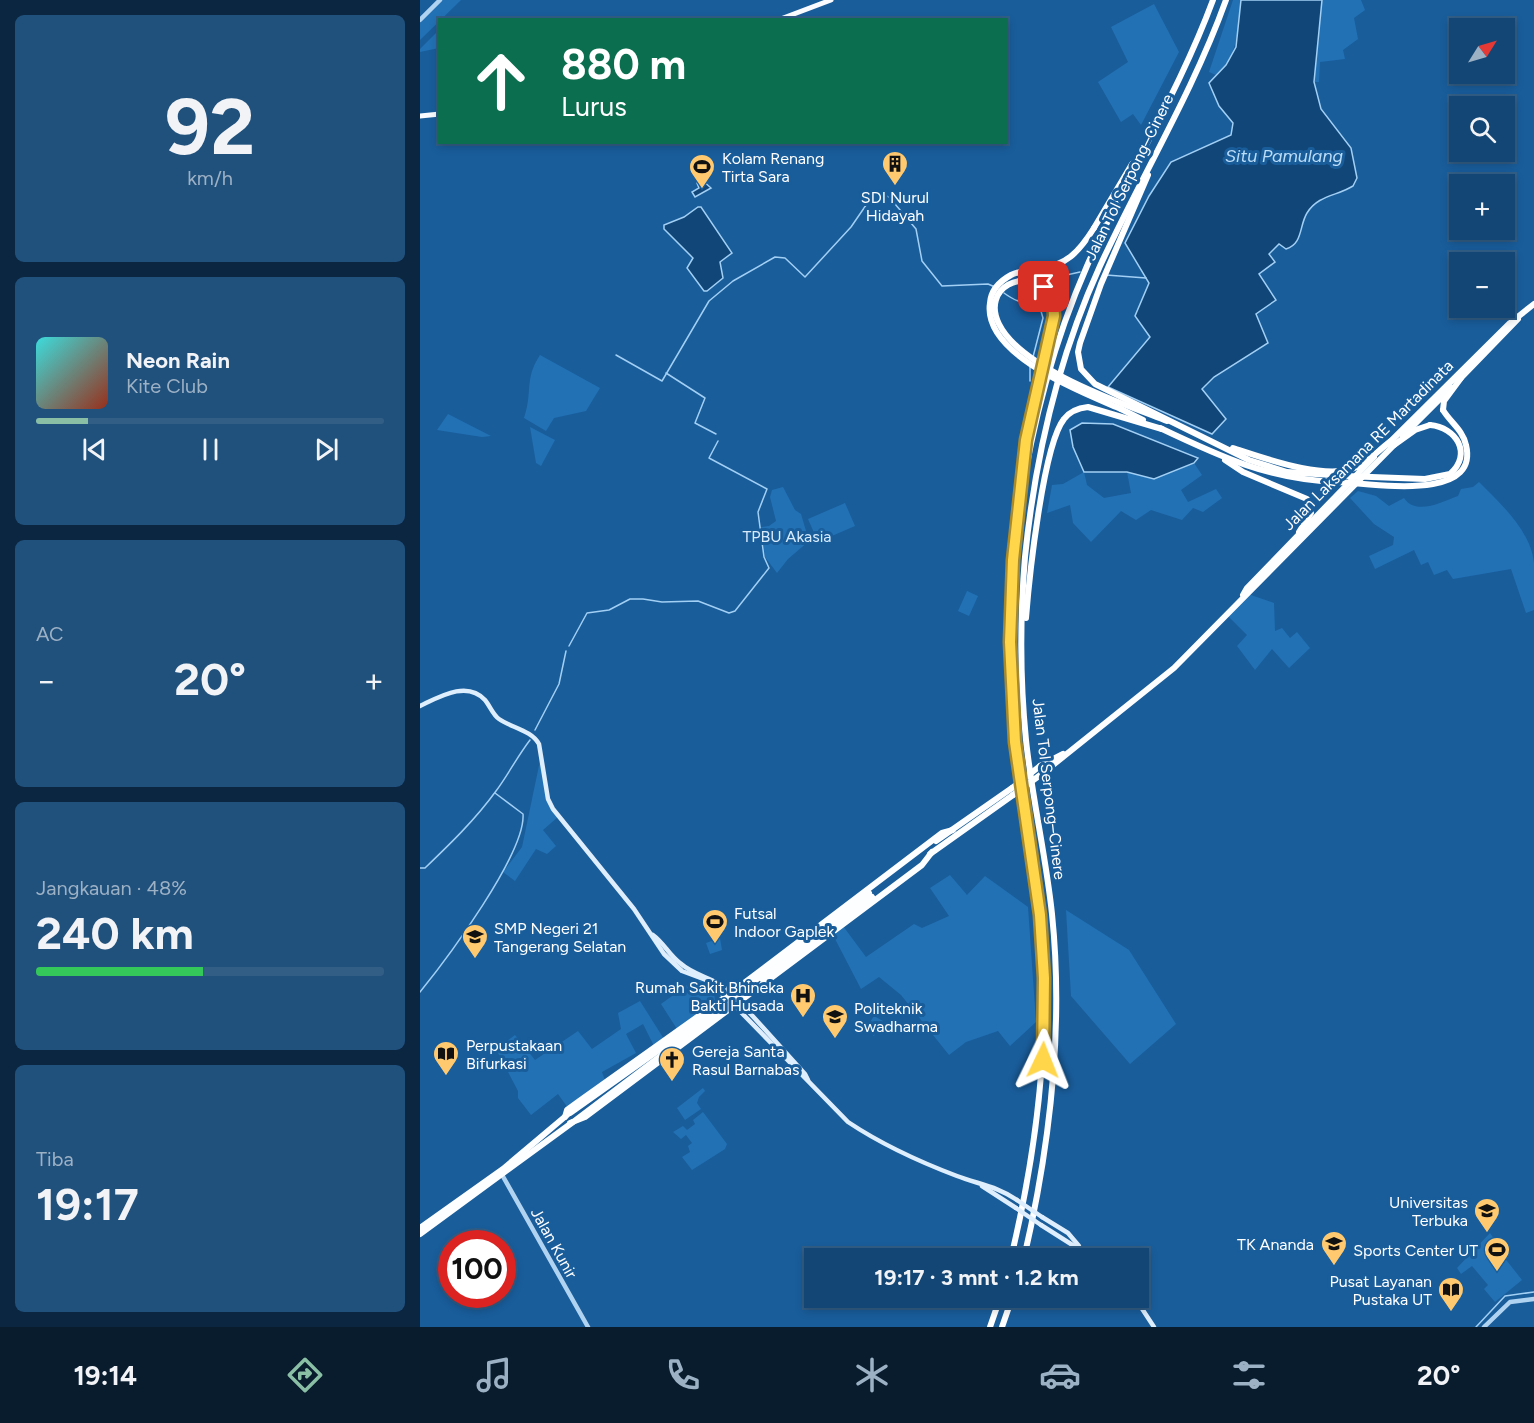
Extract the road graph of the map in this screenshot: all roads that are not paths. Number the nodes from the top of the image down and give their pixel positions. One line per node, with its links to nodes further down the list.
1 (440, 0): 6 (street)
2 (831, 0): 5 (main road)
3 (1213, 0): 9 (highway, Jalan Tol Serpong–Cinere)
4 (1226, 0): 10 (highway, Jalan Tol Serpong–Cinere)
5 (783, 18)
6 (420, 20)
7 (438, 114): 8 (main road)
8 (420, 116)
9 (1149, 138): 15 (highway, bridge); 19 (highway, Jalan Tol Serpong–Cinere)
10 (1161, 140): 14 (highway, bridge); 22 (highway, Jalan Tol Serpong–Cinere)
11 (1534, 304): 12 (highway, Jalan Laksamana RE Martadinata)
12 (1518, 318): 13 (highway, Jalan Laksamana RE Martadinata); 17 (highway, Jalan Laksamana RE Martadinata)
13 (1461, 378): 17 (highway, Jalan Laksamana RE Martadinata); 18 (highway, bridge)
14 (1167, 421): 16 (highway); 19 (highway, bridge)
15 (1162, 429): 18 (highway); 22 (highway)
16 (1215, 442): 17 (highway); 17 (highway, bridge)
17 (1393, 443): 20 (highway, Jalan Laksamana RE Martadinata); 21 (highway, Jalan Laksamana RE Martadinata)
18 (1211, 451): 20 (highway)
19 (1021, 498): 42 (highway, Jalan Tol Serpong–Cinere)
20 (1299, 532): 21 (highway, Jalan Laksamana RE Martadinata)
21 (1243, 596): 24 (highway, Jalan Laksamana RE Martadinata, bridge)
22 (1022, 657): 43 (highway, Jalan Tol Serpong–Cinere)
23 (420, 706): 28 (main road)
24 (998, 801): 25 (highway, Jalan Laksamana RE Martadinata); 26 (highway, Jalan Laksamana RE Martadinata)
25 (953, 830): 27 (highway, Jalan Laksamana RE Martadinata); 29 (highway)
26 (932, 852): 27 (highway, Jalan Laksamana RE Martadinata); 32 (highway)
27 (871, 895): 36 (highway, bridge); 37 (highway, bridge)
28 (653, 935): 30 (main road); 31 (main road)
29 (742, 984): 31 (highway); 32 (highway)
30 (716, 987): 31 (main road); 33 (main road)
31 (728, 995): 33 (highway); 34 (main road)
32 (750, 995): 34 (highway)
33 (717, 1004): 35 (highway); 36 (highway)
34 (738, 1004): 35 (highway); 39 (main road)
35 (724, 1015): 37 (highway)
36 (567, 1115): 38 (highway)
37 (573, 1122): 38 (highway)
38 (501, 1173): 40 (highway); 41 (highway); 50 (street, Jalan Kunir)
39 (977, 1183): 44 (main road, bridge); 45 (main road, bridge)
40 (420, 1228)
41 (420, 1234)
42 (1013, 1248)
43 (1025, 1248)
44 (1078, 1248)
45 (1080, 1248)
46 (1534, 1299): 54 (street)
47 (997, 1308): 51 (highway)
48 (1009, 1308): 52 (highway)
49 (1142, 1308): 53 (main road)
50 (588, 1327)
51 (990, 1327)
52 (1002, 1327)
53 (1154, 1327)
54 (1484, 1327)

